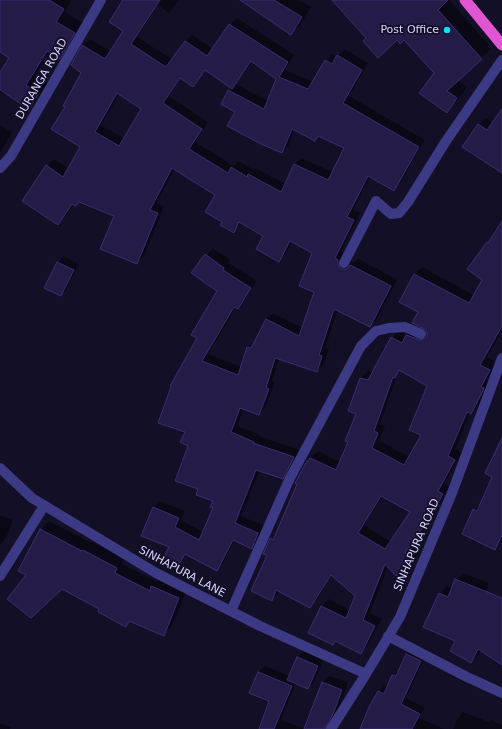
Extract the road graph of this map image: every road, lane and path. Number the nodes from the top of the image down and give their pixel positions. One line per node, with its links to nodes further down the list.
1 (101, 0): 5 (street, DURANGA ROAD)
2 (465, 0): 3 (highway)
3 (502, 45)
4 (502, 60): 6 (street)
5 (0, 168)
6 (344, 263)
7 (421, 334): 12 (street)
8 (502, 358): 13 (street, SINHAPURA ROAD)
9 (0, 468): 10 (street, SINHAPURA LANE)
10 (44, 506): 11 (street); 12 (street, SINHAPURA LANE)
11 (0, 576)
12 (231, 612): 14 (street, SINHAPURA LANE)
13 (388, 636): 14 (street, SINHAPURA ROAD); 15 (street)
14 (366, 674): 16 (street, SINHAPURA ROAD)
15 (502, 693)
16 (332, 729)

